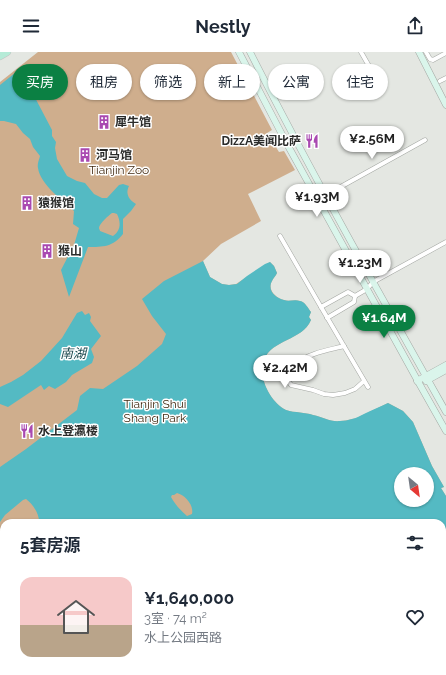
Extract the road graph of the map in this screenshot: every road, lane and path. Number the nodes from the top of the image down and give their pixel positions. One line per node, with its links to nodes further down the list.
1 (8, 52): 8 (main road)
2 (239, 52): 18 (main road)
3 (250, 52): 14 (main road)
4 (362, 52): 9 (street)
5 (419, 52): 12 (main road)
6 (426, 52): 7 (street)
7 (446, 53)
8 (0, 56)
9 (368, 64)
10 (446, 78): 11 (street)
11 (440, 81)
12 (446, 105)
13 (425, 140): 14 (street)
14 (326, 195): 17 (main road)
15 (280, 236): 20 (street)
16 (446, 242): 17 (street)
17 (373, 282): 18 (street); 25 (main road)
18 (367, 289): 19 (street); 27 (main road)
19 (355, 296): 20 (street); 21 (street)
20 (321, 307): 21 (street)
21 (327, 318): 22 (street)
22 (344, 346): 26 (street); 26 (street)
23 (446, 365): 25 (main road)
24 (446, 370): 25 (main road)
25 (427, 378): 27 (main road); 29 (main road)
26 (364, 381): 28 (street)
27 (418, 383): 30 (main road)
28 (368, 387)
29 (446, 412)
30 (446, 431)

